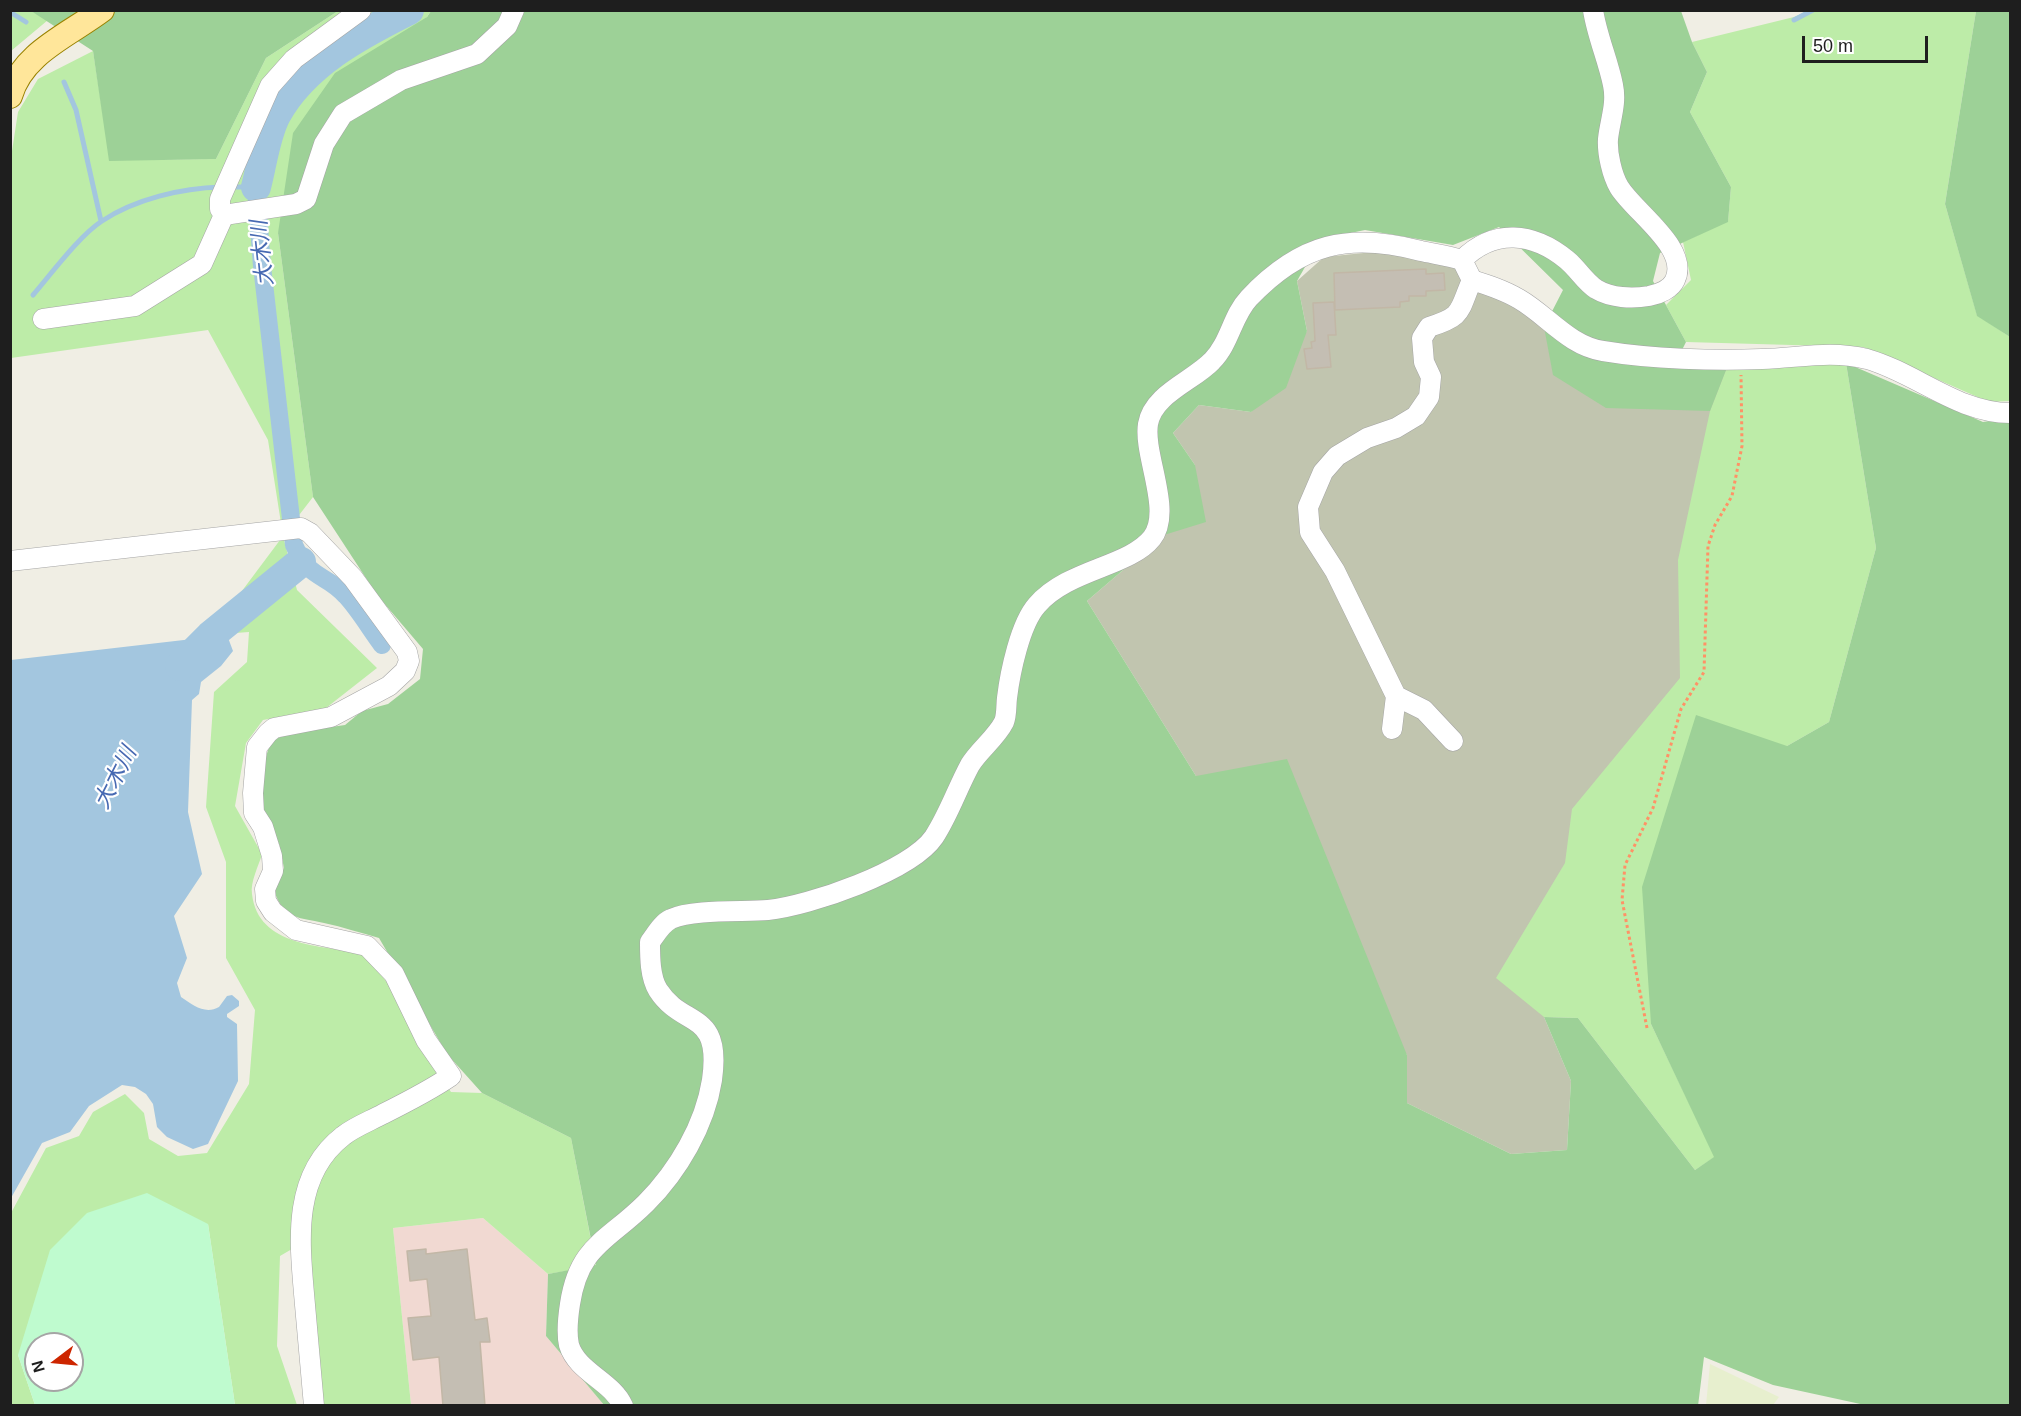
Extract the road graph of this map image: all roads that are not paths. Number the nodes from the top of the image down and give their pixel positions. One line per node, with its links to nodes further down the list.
1 (102, 10): 5 (main road)
2 (361, 10): 6 (street)
3 (514, 10): 6 (street)
4 (1593, 10): 7 (street)
5 (10, 96)
6 (227, 209): 9 (street)
7 (1462, 260): 8 (street); 16 (street)
8 (1472, 280): 10 (street); 12 (street)
9 (43, 319)
10 (2010, 413)
11 (10, 561): 15 (street)
12 (1396, 696): 13 (street); 14 (street)
13 (1392, 729)
14 (1454, 741)
15 (315, 1406)
16 (623, 1406)

